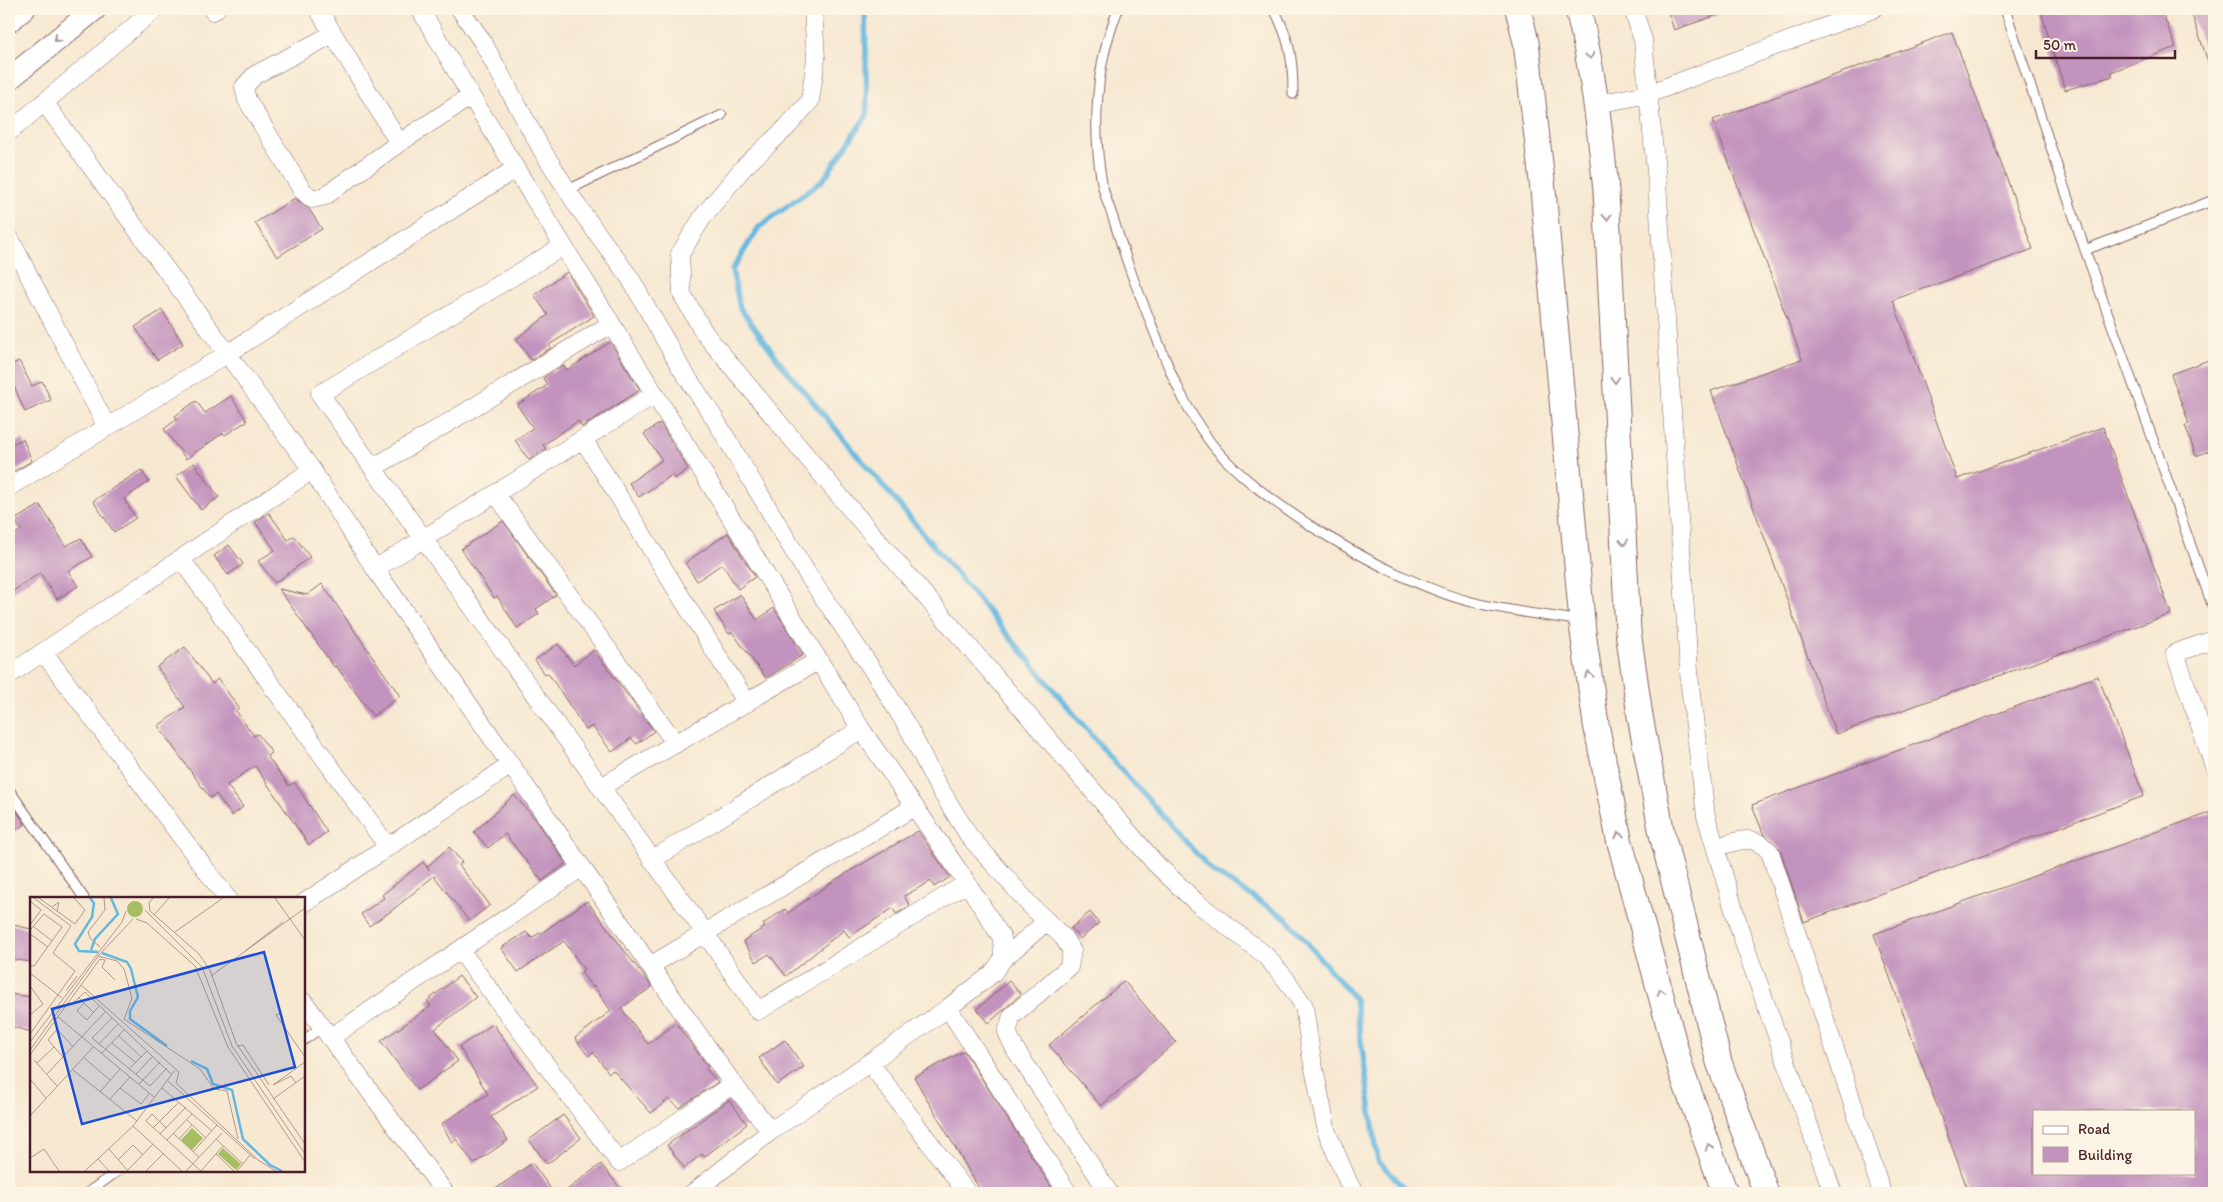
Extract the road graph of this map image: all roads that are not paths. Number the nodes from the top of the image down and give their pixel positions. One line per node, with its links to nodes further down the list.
1 (24, 9): 15 (street)
2 (95, 9): 17 (street, one-way to 17)
3 (155, 9): 21 (street)
4 (318, 9): 16 (street)
5 (420, 9): 20 (street)
6 (460, 9): 27 (street)
7 (813, 9): 85 (street)
8 (1118, 9): 45 (lane)
9 (1274, 9): 18 (lane)
10 (1518, 9): 45 (main road)
11 (1578, 9): 22 (main road, one-way to 22)
12 (1633, 9): 19 (street)
13 (1873, 9): 19 (street)
14 (2005, 9): 31 (lane)
15 (9, 21)
16 (333, 34): 25 (street); 25 (street)
17 (9, 79)
18 (1293, 94)
19 (1648, 94): 22 (street); 59 (street)
20 (470, 96): 25 (street); 26 (street)
21 (44, 102): 24 (street); 33 (street)
22 (1597, 104): 87 (main road, one-way to 87)
23 (722, 115): 27 (lane)
24 (9, 132)
25 (399, 143)
26 (515, 169): 30 (street); 33 (street)
27 (568, 190): 66 (street)
28 (2214, 200): 31 (lane)
29 (9, 237): 35 (street)
30 (563, 246): 32 (street); 37 (street)
31 (2084, 250): 44 (lane)
32 (611, 324): 34 (street); 37 (street)
33 (227, 354): 35 (street); 38 (street)
34 (655, 394): 36 (street); 48 (street)
35 (107, 427): 39 (street)
36 (583, 439): 40 (street); 50 (street)
37 (373, 468): 41 (street)
38 (312, 470): 42 (street); 43 (street)
39 (9, 487)
40 (496, 494): 41 (street); 52 (street)
41 (424, 539): 43 (street); 55 (street)
42 (181, 559): 47 (street); 58 (street)
43 (375, 569): 53 (street)
44 (2214, 610)
45 (1582, 622): 86 (main road, one-way to 45)
46 (2214, 640): 54 (street)
47 (44, 653): 49 (street); 64 (street)
48 (819, 660): 50 (street); 51 (street)
49 (9, 675)
50 (746, 703): 52 (street)
51 (861, 730): 57 (street); 60 (street)
52 (676, 744): 55 (street)
53 (511, 765): 58 (street); 61 (street)
54 (2214, 766)
55 (601, 788): 60 (street)
56 (10, 791): 63 (lane)
57 (914, 807): 62 (street); 67 (street)
58 (388, 847): 65 (street)
59 (1715, 847): 88 (street); 89 (street)
60 (652, 860): 67 (street)
61 (582, 867): 68 (street); 70 (street)
62 (968, 883): 67 (street); 69 (street)
63 (83, 897)
64 (226, 897)
65 (305, 903)
66 (1047, 921): 69 (street); 84 (street)
67 (705, 933): 70 (street)
68 (460, 950): 73 (street); 76 (street)
69 (1003, 959): 72 (street)
70 (650, 966): 76 (street)
71 (305, 1003): 73 (street)
72 (948, 1008): 75 (street); 83 (street)
73 (326, 1033): 74 (lane); 80 (street)
74 (305, 1040)
75 (870, 1063): 77 (street); 82 (street)
76 (733, 1084): 77 (street)
77 (771, 1131): 81 (street)
78 (117, 1172): 79 (lane)
79 (86, 1193)
80 (445, 1193)
81 (694, 1193)
82 (967, 1193)
83 (1068, 1193)
84 (1109, 1193)
85 (1356, 1193)
86 (1725, 1193)
87 (1766, 1193)
88 (1833, 1193)
89 (1882, 1193)

